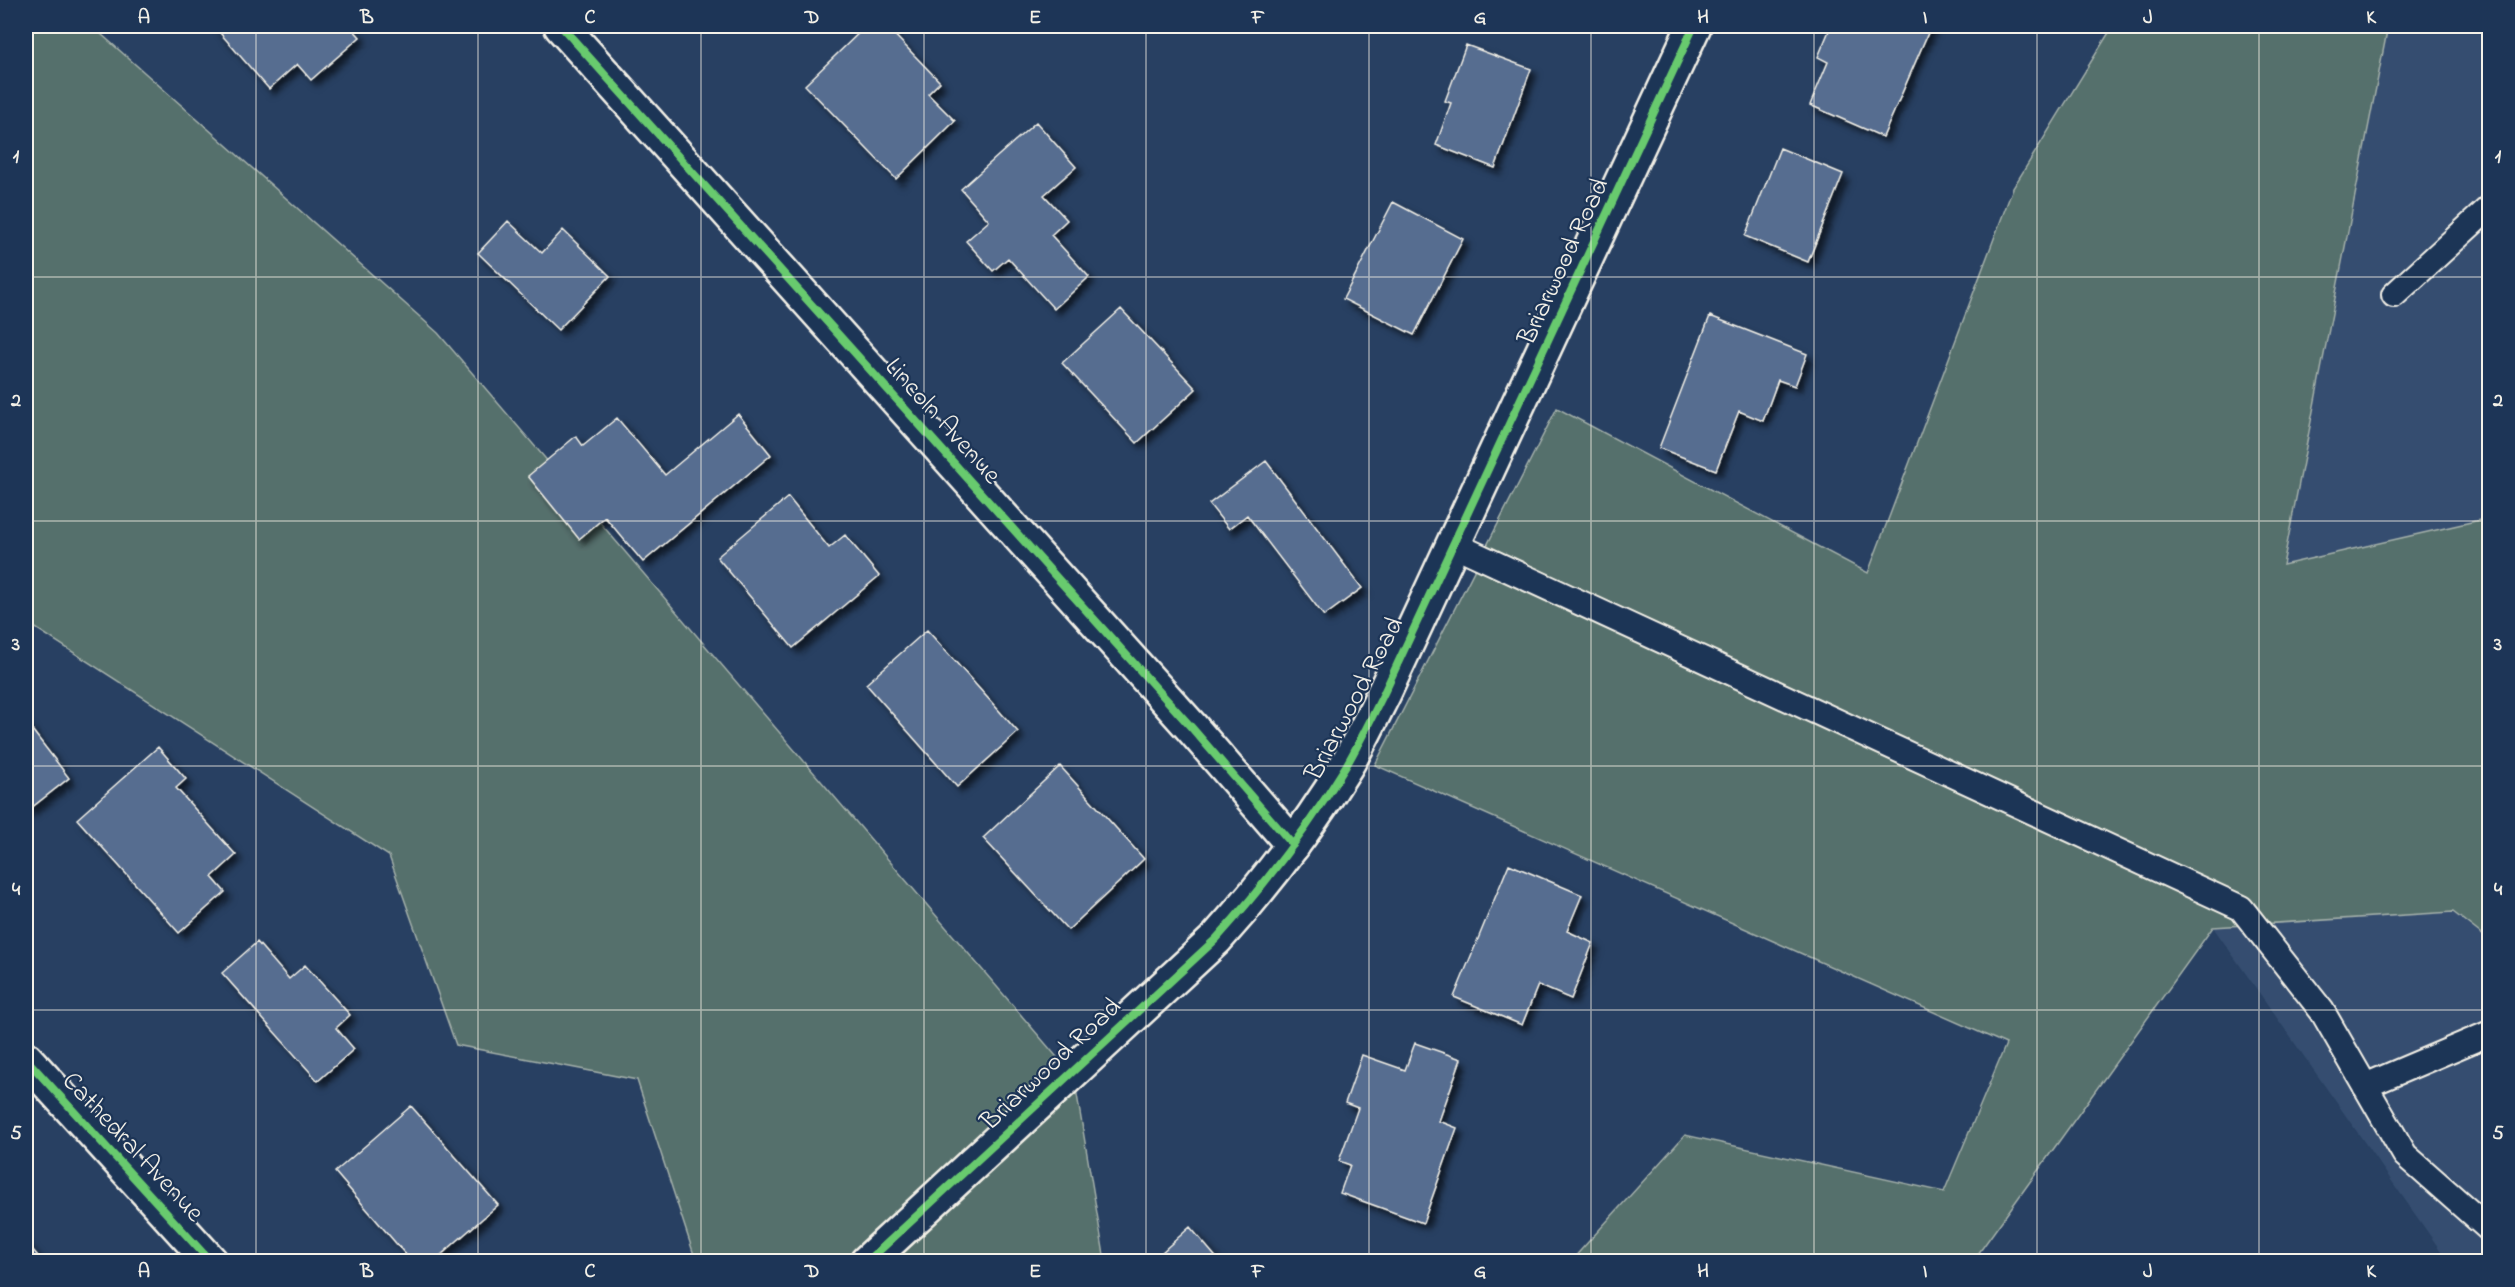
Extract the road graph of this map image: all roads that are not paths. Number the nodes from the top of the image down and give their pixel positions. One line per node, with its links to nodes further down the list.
1 (561, 26): 6 (street, Lincoln Avenue)
2 (1694, 26): 5 (street, Briarwood Road)
3 (2490, 207): 4 (lane)
4 (2394, 295)
5 (1453, 544): 6 (street, Briarwood Road); 9 (lane)
6 (1293, 844): 12 (street, Briarwood Road)
7 (2490, 1033): 9 (lane)
8 (26, 1059): 11 (street, Cathedral Avenue)
9 (2365, 1086): 10 (lane)
10 (2490, 1230)
11 (211, 1262)
12 (867, 1262)

